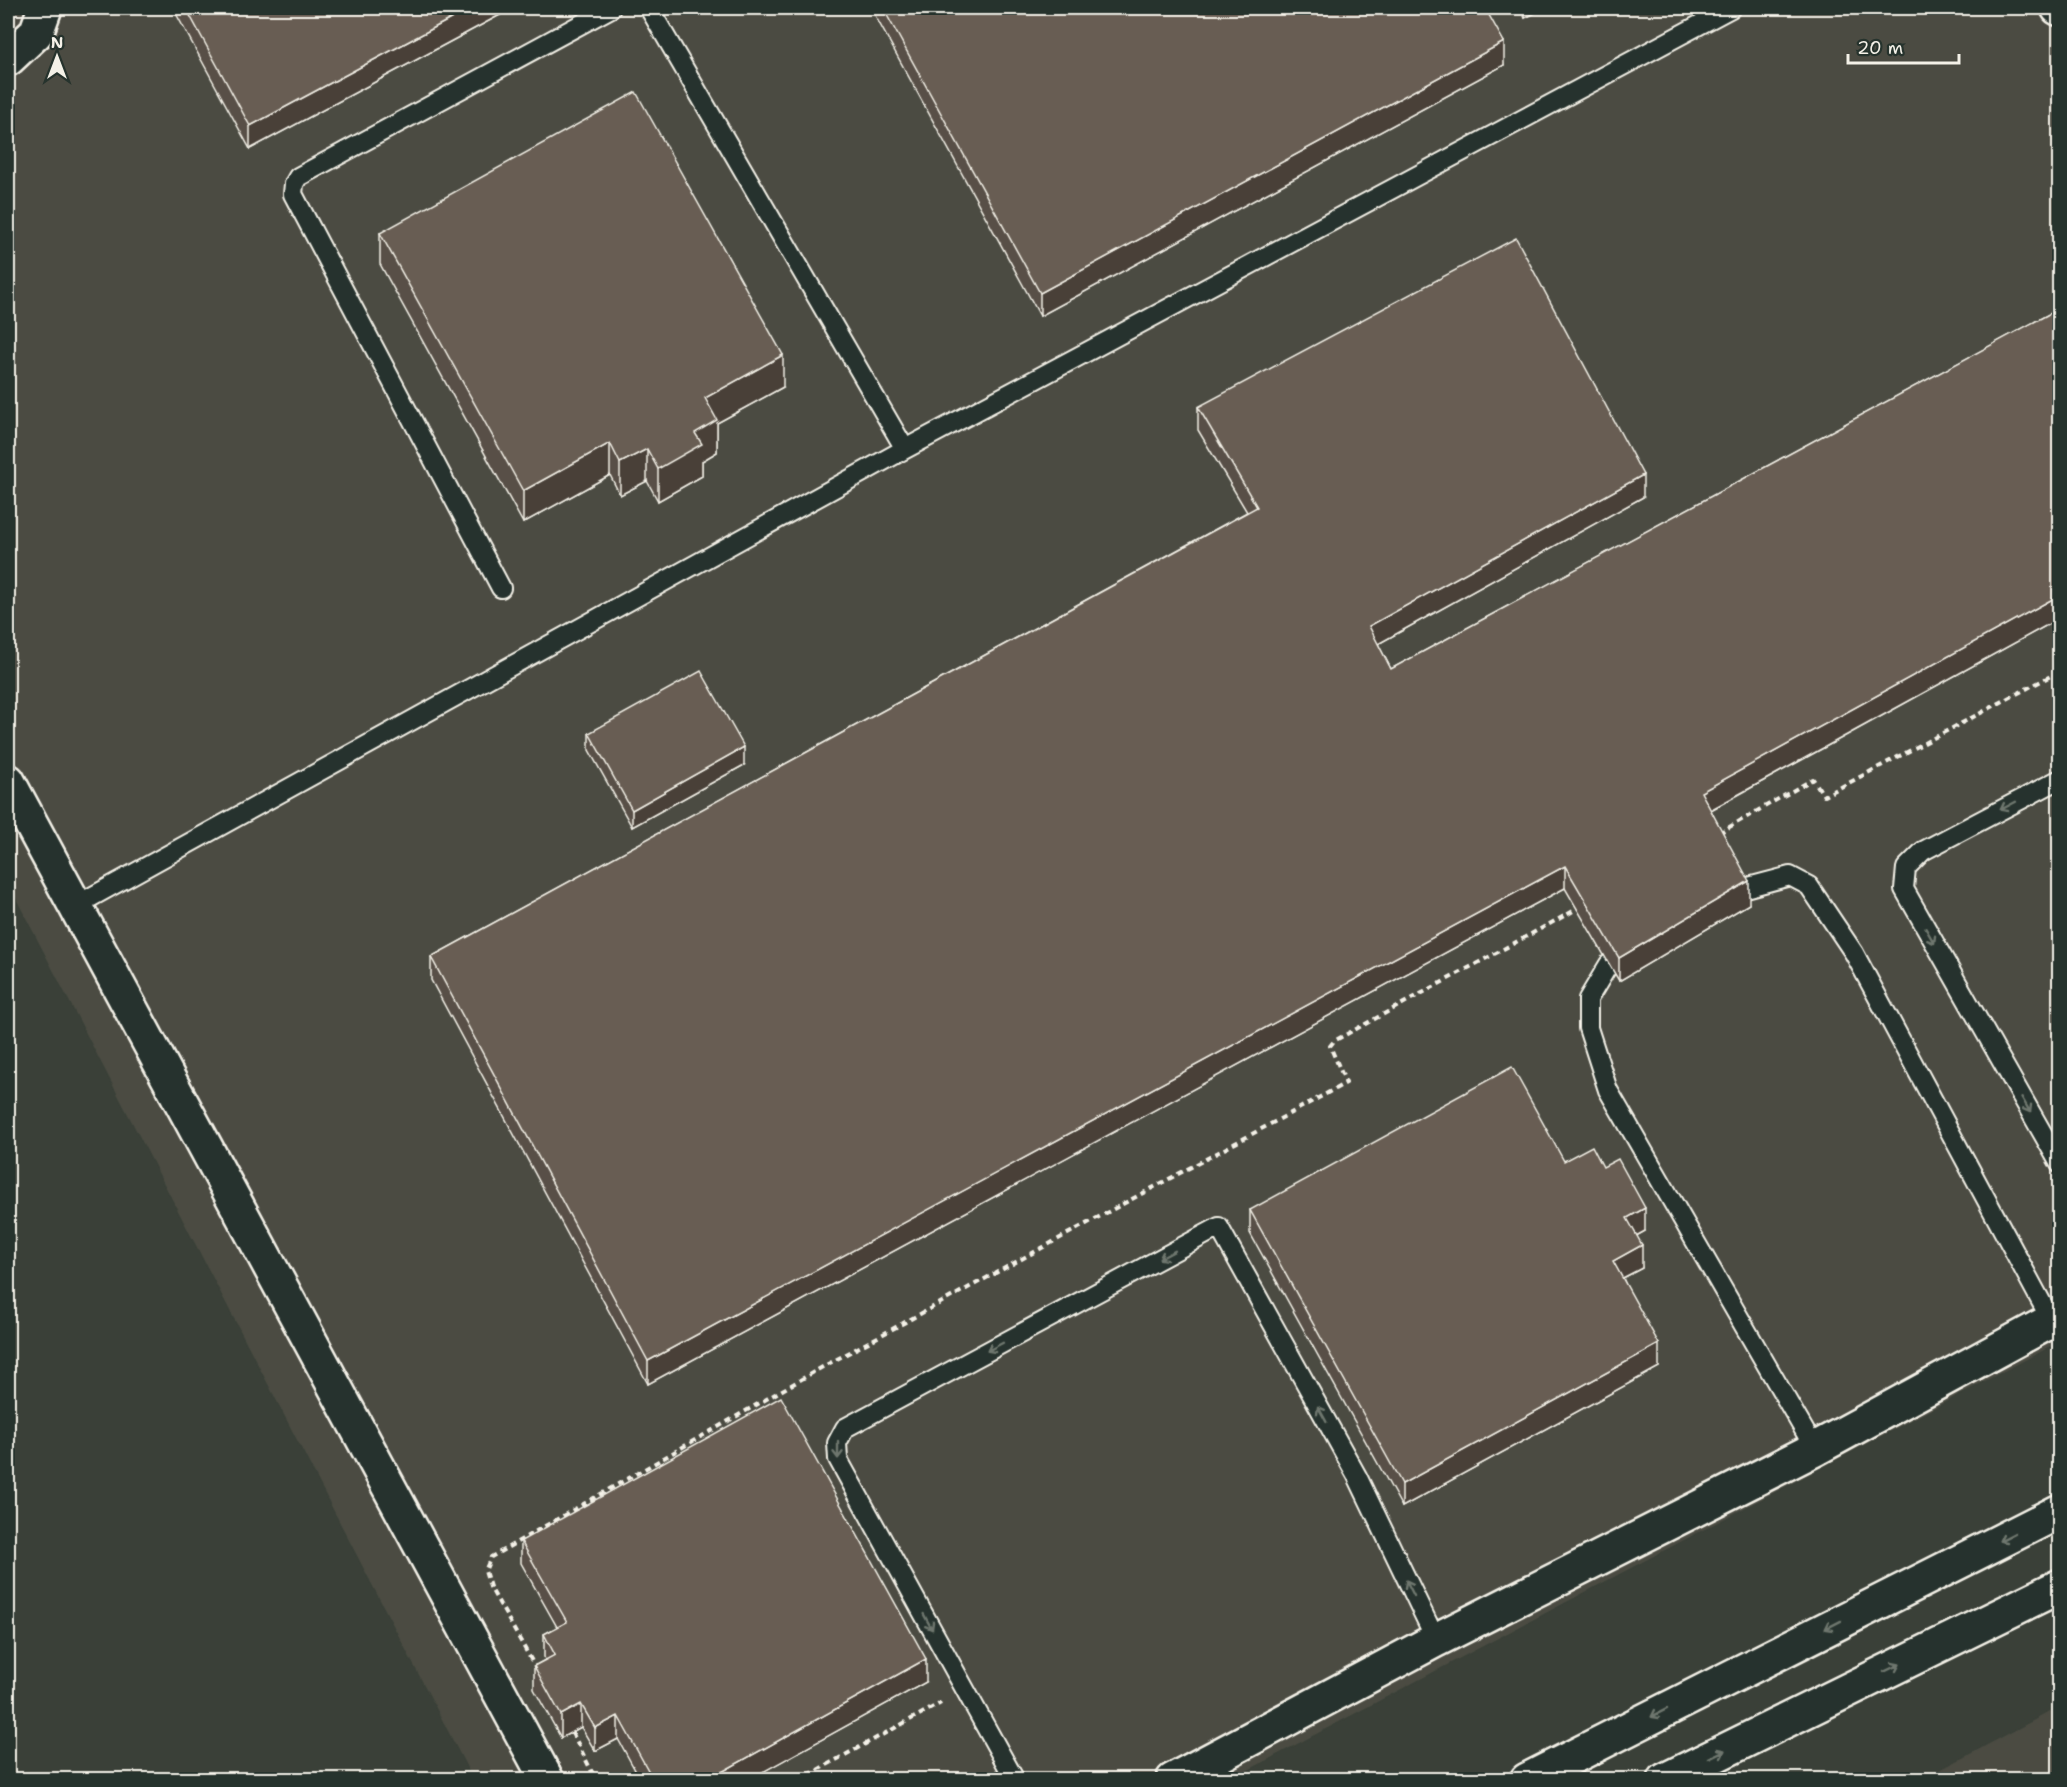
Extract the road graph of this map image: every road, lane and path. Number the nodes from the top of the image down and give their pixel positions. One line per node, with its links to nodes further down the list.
1 (45, 8): 5 (main road)
2 (611, 8): 7 (lane)
3 (649, 8): 6 (lane)
4 (1731, 8): 6 (lane)
5 (8, 59)
6 (905, 449): 13 (lane)
7 (501, 588)
8 (2060, 671): 11 (path)
9 (2060, 779): 16 (lane, one-way to 16)
10 (8, 781): 13 (main road)
11 (1713, 836)
12 (1741, 889): 17 (lane)
13 (75, 906): 25 (main road)
14 (1577, 909): 22 (path)
15 (1609, 964): 18 (lane)
16 (2060, 1164)
17 (2055, 1318): 18 (main road)
18 (1815, 1449): 21 (main road)
19 (2060, 1511): 30 (main road, one-way to 30)
20 (2060, 1586): 31 (main road, one-way to 20)
21 (1436, 1640): 23 (lane, one-way to 23); 29 (main road)
22 (539, 1673)
23 (965, 1690): 27 (path); 28 (lane)
24 (572, 1732): 26 (path)
25 (547, 1779)
26 (596, 1779)
27 (799, 1779)
28 (1015, 1779)
29 (1173, 1779)
30 (1527, 1779)
31 (1665, 1779)

